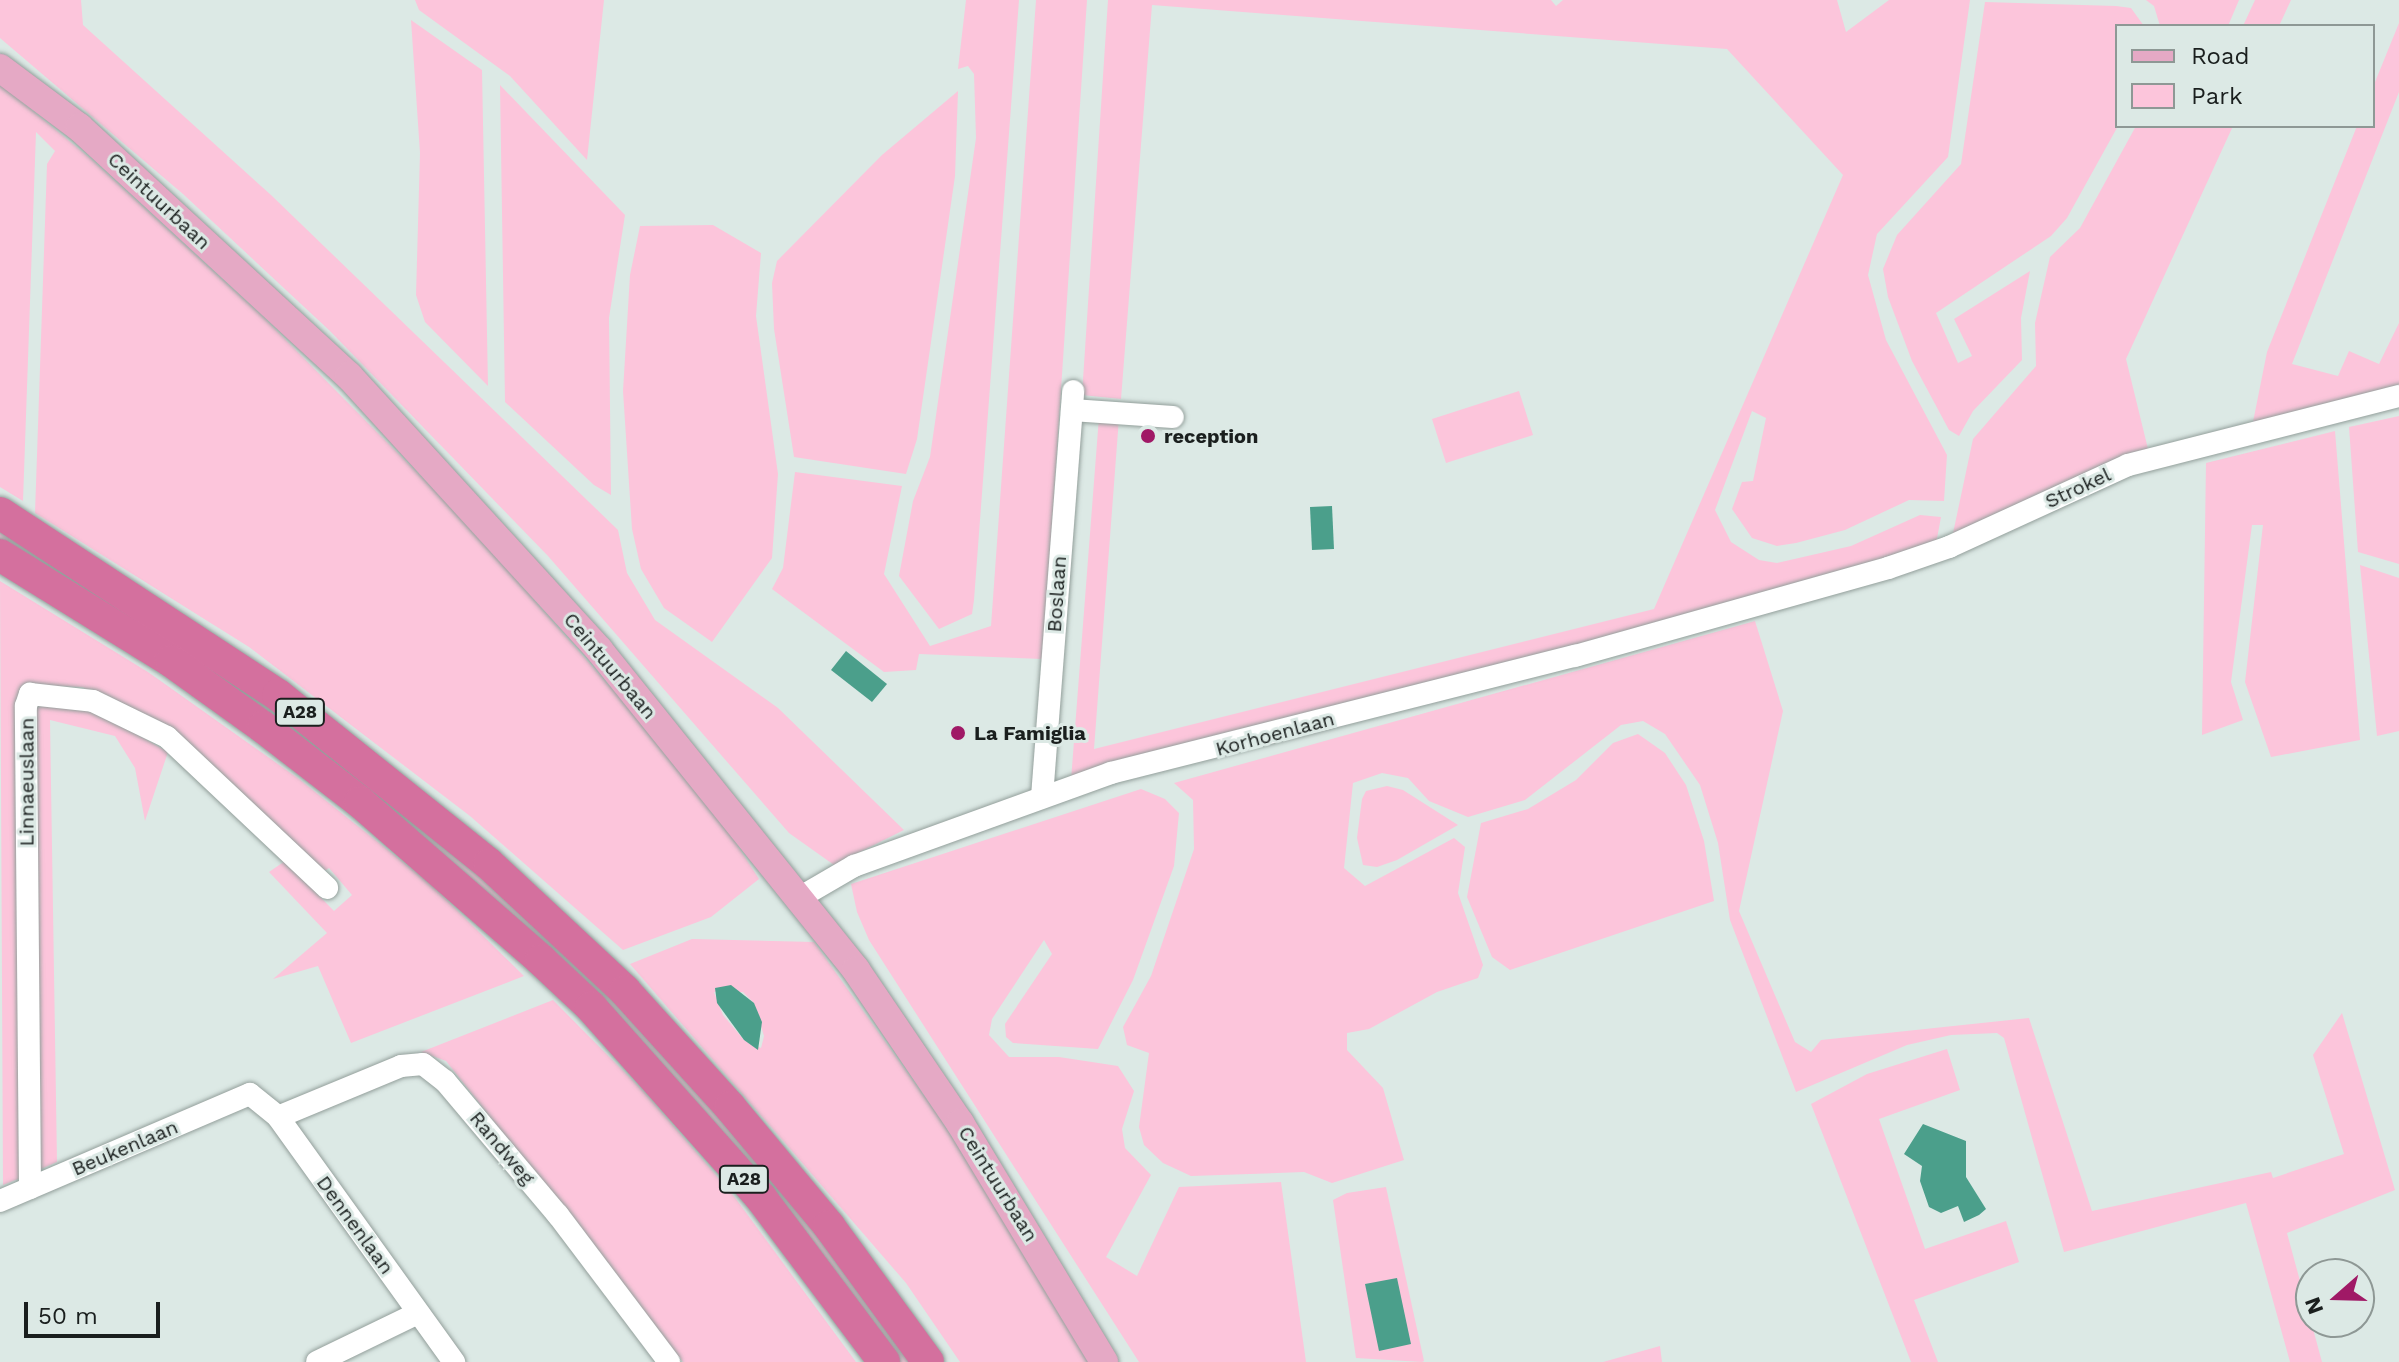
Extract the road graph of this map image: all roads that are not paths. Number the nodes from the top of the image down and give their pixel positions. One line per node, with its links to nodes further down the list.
1 (0, 68): 9 (main road, Ceintuurbaan)
2 (2399, 396): 6 (street, Strokel)
3 (1173, 417): 7 (street, Boslaan)
4 (0, 513): 19 (highway, A28)
5 (0, 555): 18 (highway, A28)
6 (1765, 604): 7 (street, Korhoenlaan)
7 (1042, 797): 9 (street, Korhoenlaan)
8 (327, 888): 12 (street, Linnaeuslaan)
9 (799, 898): 20 (main road, Ceintuurbaan)
10 (250, 1094): 11 (street, Dennenlaan); 12 (street, Beukenlaan)
11 (278, 1117): 14 (street, Dennenlaan); 17 (street, Randweg)
12 (30, 1188): 13 (street, Beukenlaan)
13 (0, 1201)
14 (418, 1313): 15 (street); 16 (street, Dennenlaan)
15 (317, 1362)
16 (454, 1362)
17 (669, 1362)
18 (884, 1362)
19 (928, 1362)
20 (1104, 1362)

